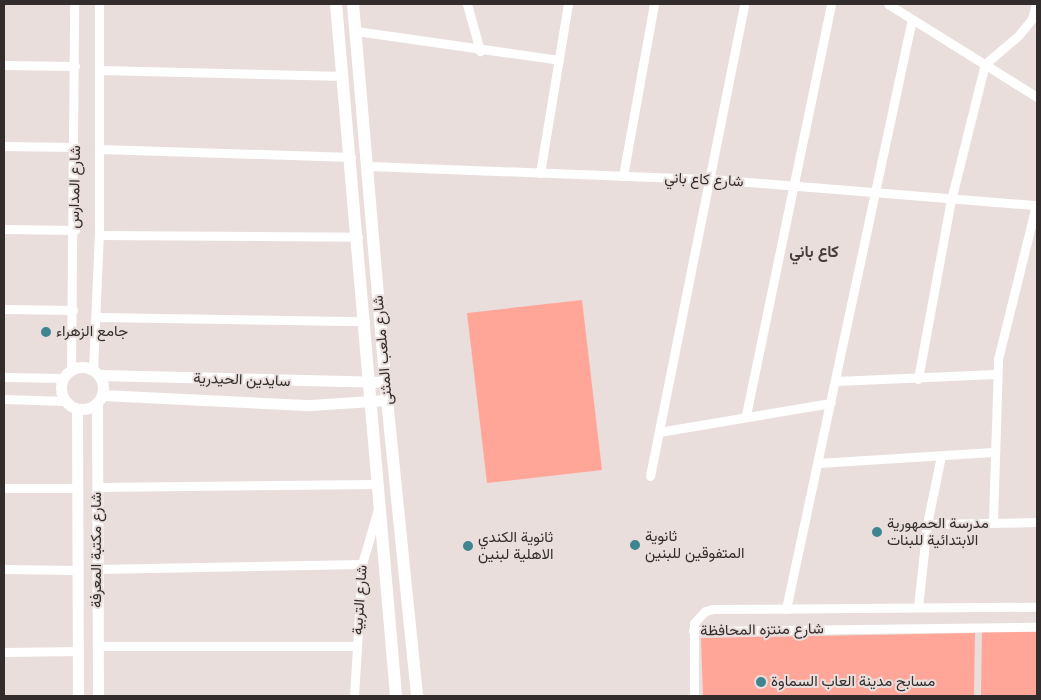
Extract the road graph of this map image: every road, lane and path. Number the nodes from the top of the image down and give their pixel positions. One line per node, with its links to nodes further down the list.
1 (74, 4): 19 (street, شارع المدارس)
2 (99, 4): 20 (street, شارع المدارس)
3 (336, 4): 14 (main road, شارع ملعب المثنى)
4 (353, 4): 13 (main road, شارع ملعب المثنى)
5 (467, 4): 15 (street)
6 (568, 4): 16 (street)
7 (654, 4): 29 (street)
8 (744, 4): 30 (street)
9 (831, 4): 31 (street)
10 (888, 4): 12 (street)
11 (1036, 4): 17 (street)
12 (912, 19): 17 (street); 32 (street)
13 (357, 37): 14 (main road); 15 (street); 27 (main road, شارع ملعب المثنى)
14 (340, 43): 21 (main road, شارع ملعب المثنى)
15 (480, 51): 16 (street)
16 (559, 60): 28 (street)
17 (985, 64): 22 (street); 33 (street)
18 (4, 65): 19 (street)
19 (75, 66): 24 (street, شارع المدارس)
20 (99, 70): 21 (street); 25 (street, شارع المدارس)
21 (343, 76): 26 (main road, شارع ملعب المثنى)
22 (1037, 97)
23 (4, 146): 24 (street)
24 (76, 147): 36 (street, شارع المدارس)
25 (100, 149): 26 (street); 37 (street, شارع المدارس)
26 (351, 157): 38 (main road, شارع ملعب المثنى)
27 (369, 166): 28 (street, شارع كاع باني); 49 (main road, شارع ملعب المثنى)
28 (540, 173): 29 (street, شارع كاع باني)
29 (623, 176): 30 (street, شارع كاع باني)
30 (711, 179): 31 (street, شارع كاع باني); 59 (street)
31 (790, 186): 32 (street, شارع كاع باني); 58 (street)
32 (875, 194): 33 (street, شارع كاع باني); 48 (street)
33 (951, 200): 34 (street, شارع كاع باني); 47 (street)
34 (1037, 205): 45 (street)
35 (4, 229): 36 (street)
36 (75, 230): 40 (street, شارع المدارس)
37 (99, 234): 38 (street); 41 (street, شارع المدارس)
38 (358, 237): 42 (main road, شارع ملعب المثنى)
39 (4, 309): 40 (street)
40 (73, 310): 44 (street, شارع المدارس)
41 (96, 317): 42 (street); 43 (street, شارع المدارس)
42 (364, 321): 50 (main road, شارع ملعب المثنى)
43 (96, 373): 44 (street); 50 (street, سايدين الحيدرية); 52 (street)
44 (68, 374): 46 (street); 54 (street)
45 (996, 374): 47 (street); 60 (street)
46 (4, 377)
47 (918, 379): 48 (street)
48 (836, 381): 56 (street)
49 (386, 382): 50 (street, سايدين الحيدرية); 53 (main road, شارع ملعب المثنى)
50 (370, 383): 55 (main road, شارع ملعب المثنى)
51 (4, 399): 54 (street)
52 (99, 399): 55 (street, سايدين الحيدرية); 57 (street); 65 (street, شارع مكتبة المعرفة)
53 (387, 400): 55 (street, سايدين الحيدرية); 89 (main road, شارع ملعب المثنى)
54 (66, 401): 57 (street)
55 (371, 401): 64 (main road, شارع ملعب المثنى)
56 (831, 403): 58 (street); 62 (street)
57 (77, 409): 67 (street, شارع مكتبة المعرفة)
58 (746, 416): 59 (street)
59 (659, 432): 63 (street)
60 (993, 452): 61 (street); 69 (street)
61 (941, 456): 62 (street); 71 (street)
62 (818, 463): 78 (street)
63 (650, 476)
64 (377, 484): 65 (street); 68 (main road, شارع ملعب المثنى)
65 (97, 487): 74 (street, شارع مكتبة المعرفة)
66 (4, 488): 67 (street)
67 (78, 488): 75 (street, شارع مكتبة المعرفة)
68 (379, 506): 72 (street, شارع التربية); 88 (main road, شارع ملعب المثنى)
69 (993, 521): 70 (street); 71 (street)
70 (1037, 522)
71 (927, 524): 76 (street)
72 (362, 564): 74 (street); 82 (street, شارع التربية)
73 (4, 569): 75 (street)
74 (96, 569): 81 (street, شارع مكتبة المعرفة)
75 (78, 570): 83 (street, شارع مكتبة المعرفة)
76 (918, 607): 77 (street, شارع منتزه المحافظة); 78 (street, شارع منتزه المحافظة)
77 (1037, 607)
78 (786, 609): 80 (street, شارع منتزه المحافظة)
79 (1037, 627): 80 (street, شارع منتزه المحافظة)
80 (693, 631): 90 (street)
81 (98, 646): 82 (street); 86 (street, شارع مكتبة المعرفة)
82 (357, 646): 87 (street, شارع التربية)
83 (78, 651): 84 (street); 85 (street, شارع مكتبة المعرفة)
84 (4, 652)
85 (78, 696)
86 (98, 696)
87 (354, 696)
88 (396, 696)
89 (417, 696)
90 (694, 696)

